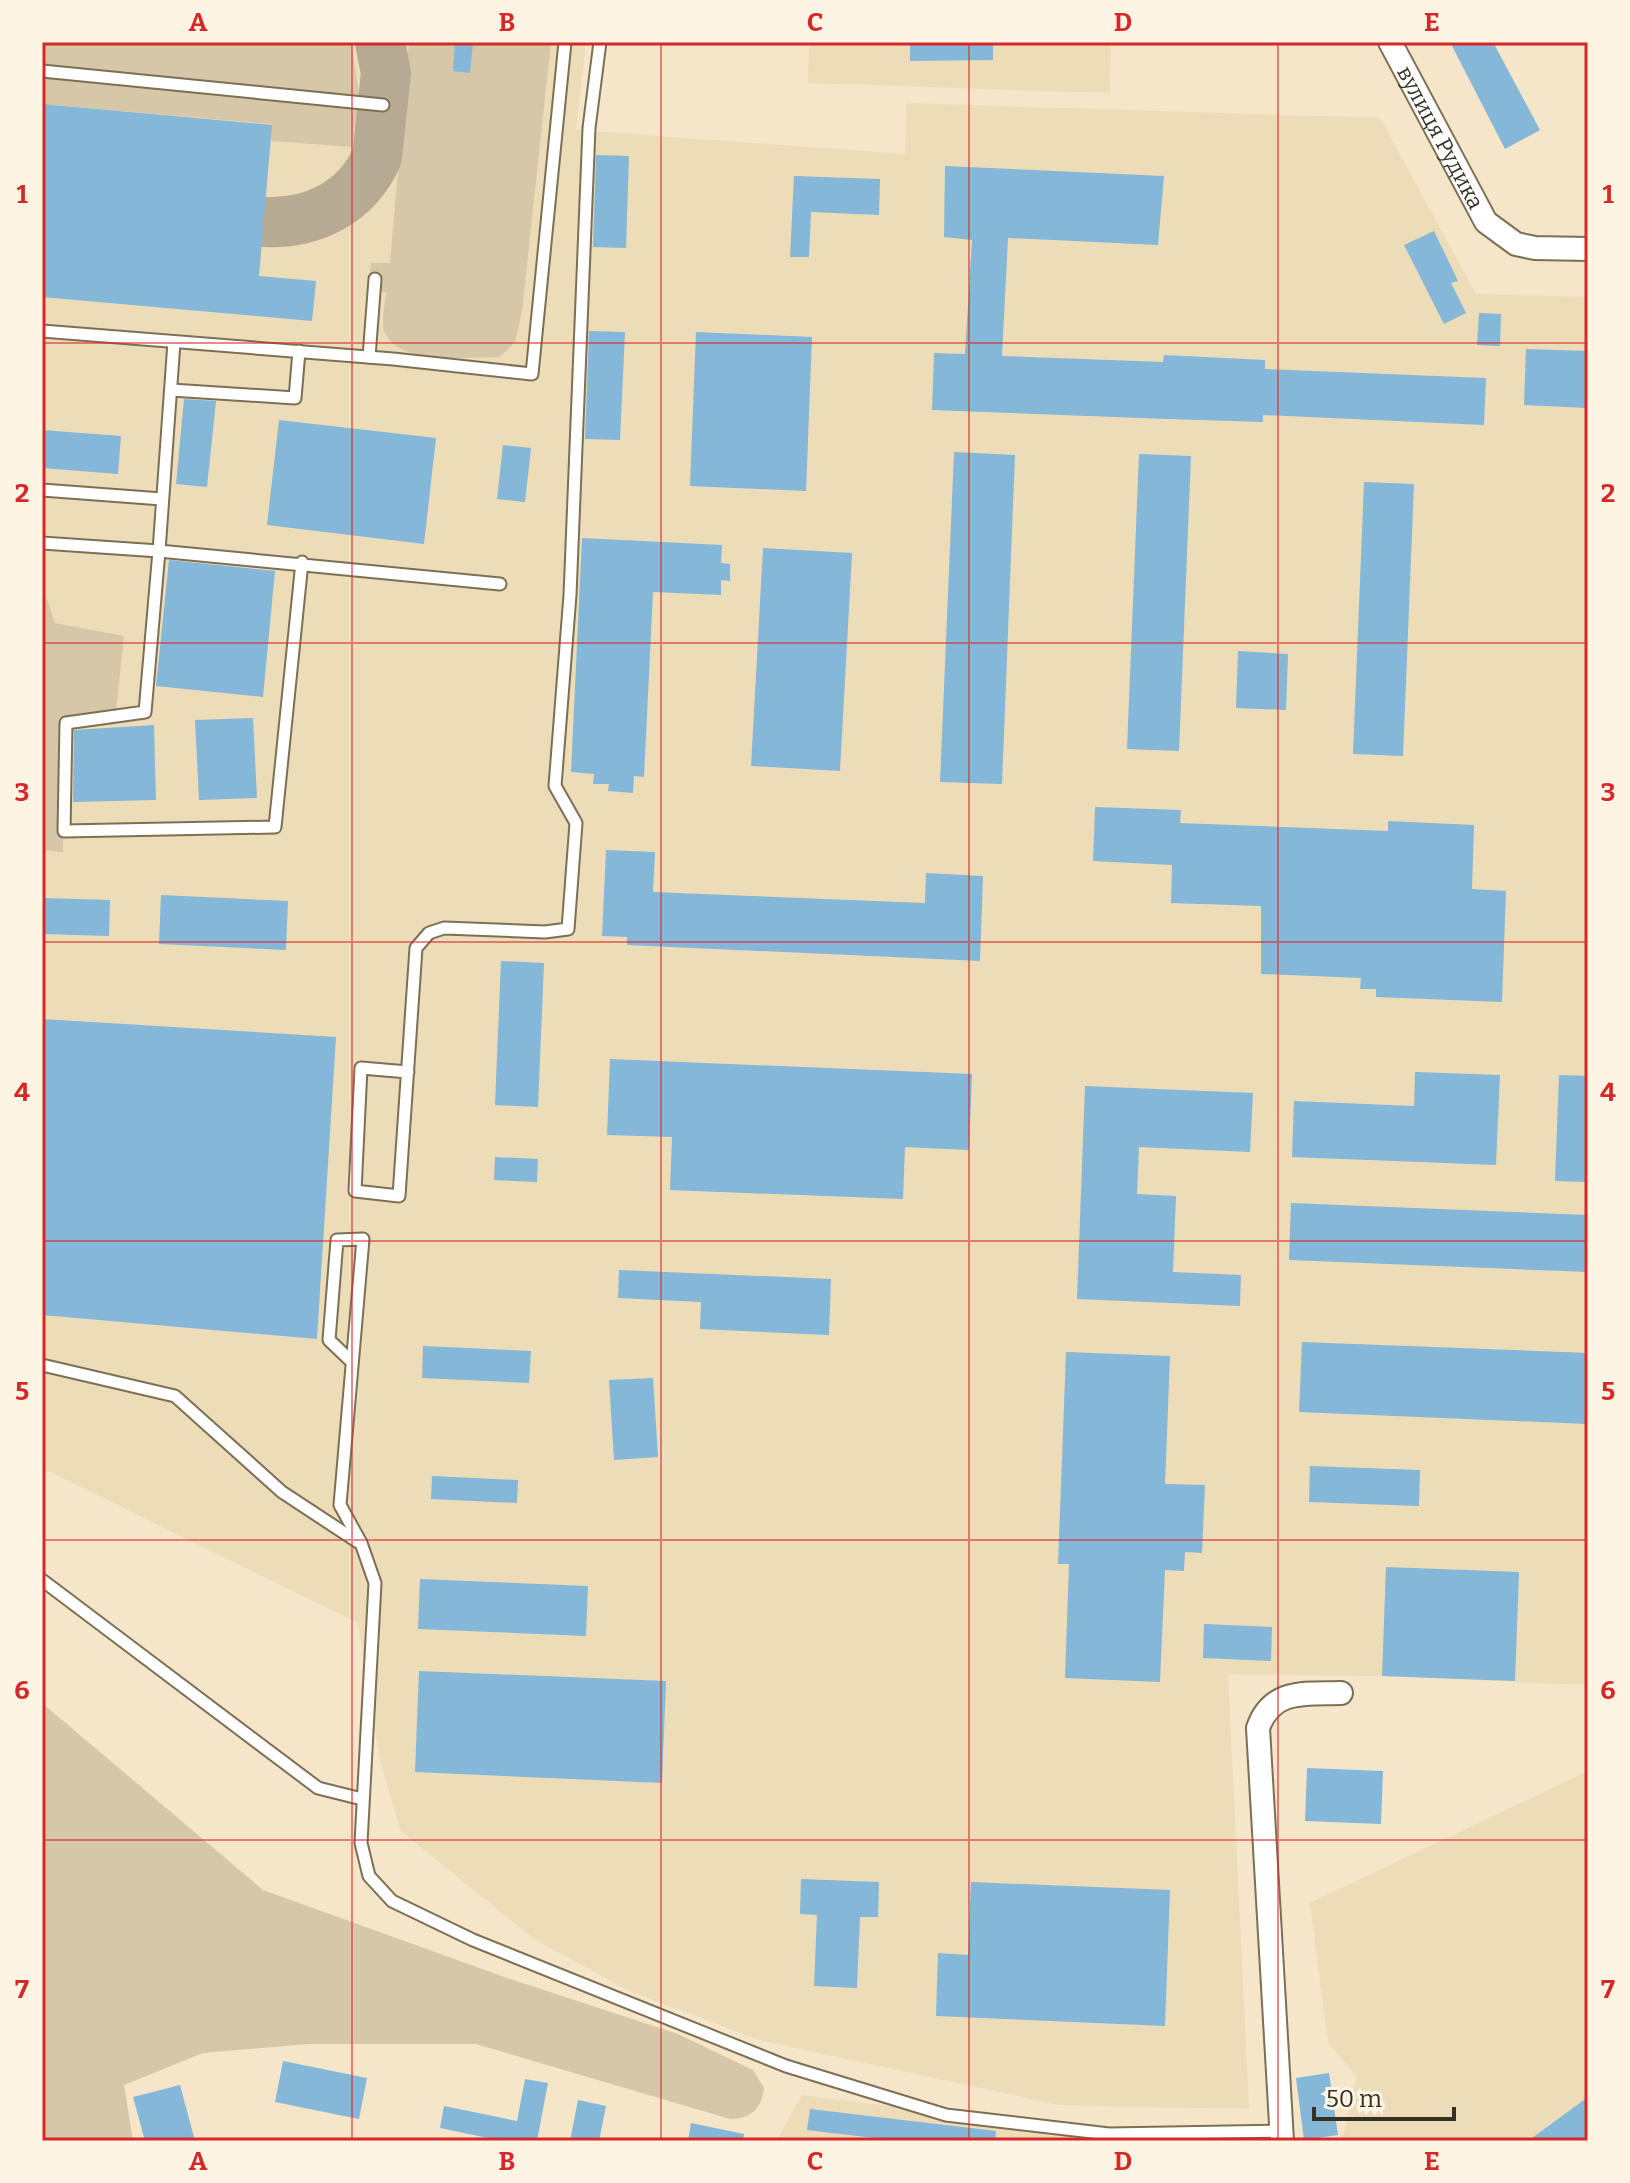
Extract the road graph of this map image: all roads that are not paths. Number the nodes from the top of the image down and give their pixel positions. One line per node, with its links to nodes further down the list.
1 (565, 42): 11 (lane)
2 (600, 42): 19 (lane)
3 (1390, 42): 6 (street, вулиця Рудика)
4 (42, 71): 5 (lane)
5 (383, 105)
6 (1588, 249)
7 (375, 279): 11 (lane)
8 (42, 331): 9 (lane)
9 (174, 342): 10 (lane); 12 (lane)
10 (299, 351): 11 (lane); 12 (lane)
11 (369, 357)
12 (171, 390): 14 (lane)
13 (42, 490): 14 (lane)
14 (162, 499): 16 (lane)
15 (42, 543): 16 (lane)
16 (159, 551): 17 (lane); 17 (lane)
17 (302, 562): 18 (lane)
18 (500, 584)
19 (408, 1072): 19 (lane)
20 (352, 1362): 20 (lane); 22 (lane)
21 (42, 1365): 22 (lane)
22 (361, 1543): 25 (lane)
23 (42, 1580): 25 (lane)
24 (1341, 1693): 26 (street)
25 (362, 1799): 26 (lane)
26 (1282, 2136)

